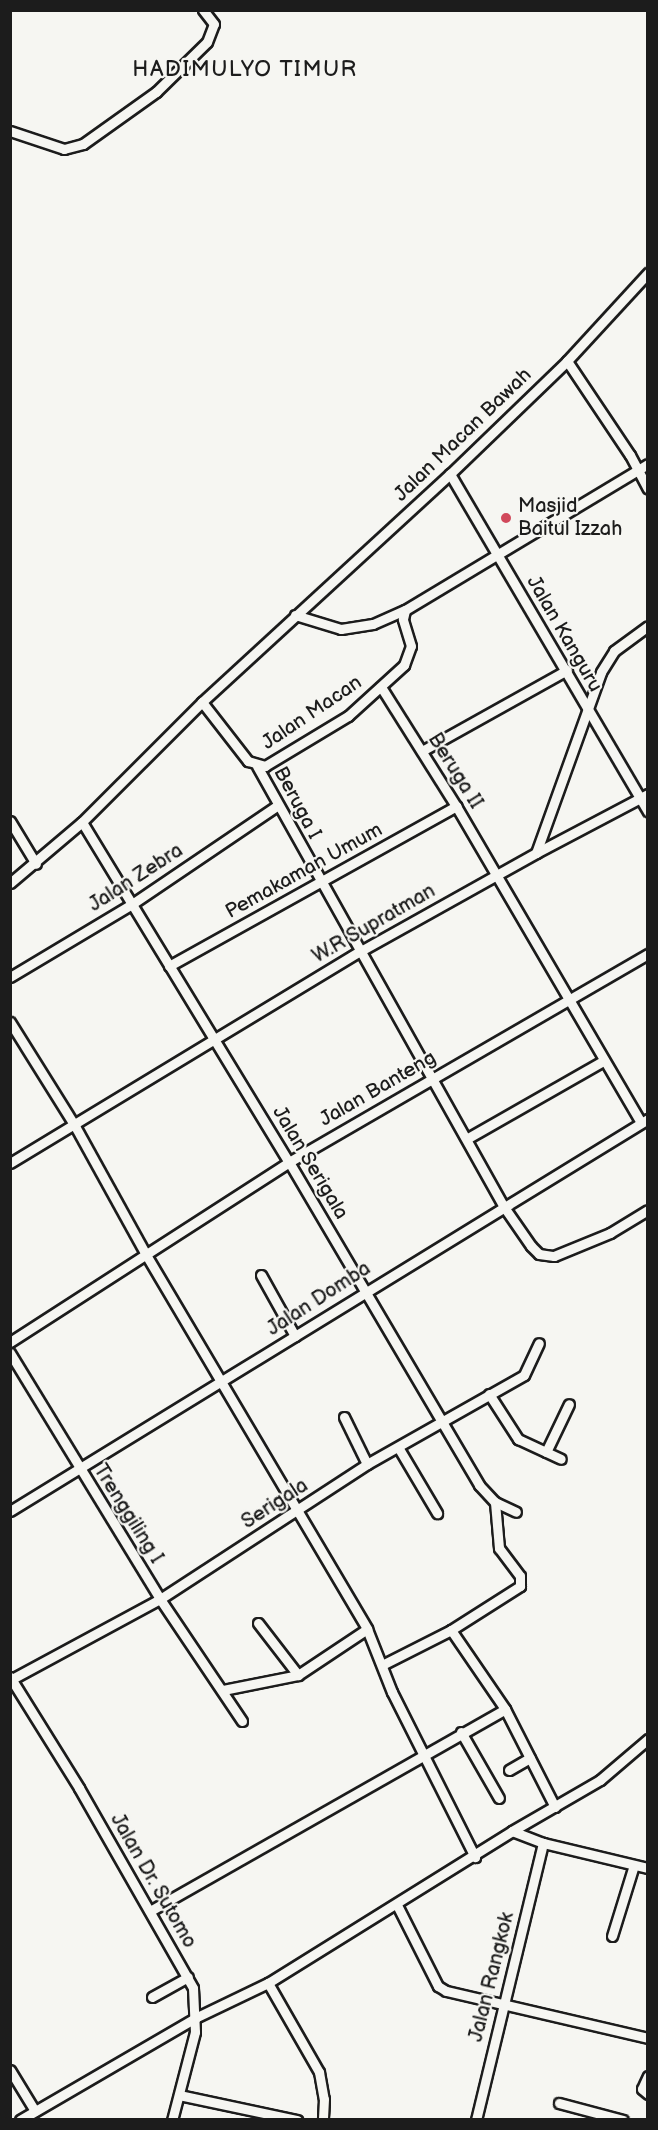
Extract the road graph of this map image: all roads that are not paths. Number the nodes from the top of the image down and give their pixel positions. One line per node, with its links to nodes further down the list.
1 (203, 10): 2 (street)
2 (10, 131)
3 (648, 273): 4 (street, Jalan Macan Bawah)
4 (567, 361): 6 (street); 7 (street, Jalan Macan Bawah)
5 (648, 464): 6 (street)
6 (638, 470): 8 (street); 9 (street)
7 (450, 474): 9 (street, Jalan Kanguru); 11 (street, Jalan Macan Bawah)
8 (648, 489)
9 (498, 555): 10 (street); 13 (street, Jalan Kanguru)
10 (405, 610): 11 (street); 14 (street, Jalan Macan)
11 (295, 615): 15 (street, Jalan Macan Bawah)
12 (648, 626): 16 (street)
13 (567, 670): 16 (street, Jalan Kanguru); 17 (street)
14 (381, 687): 17 (street, Beruga II); 18 (street, Jalan Macan)
15 (202, 702): 18 (street, Jalan Macan); 24 (street, Jalan Macan Bawah)
16 (586, 712): 19 (street, Jalan Kanguru); 25 (street)
17 (422, 751): 21 (street, Beruga II)
18 (257, 766): 20 (street, Beruga I)
19 (644, 796): 22 (street, Jalan Kanguru); 25 (street, W.R Supratman)
20 (278, 805): 29 (street, Beruga I); 30 (street, Jalan Zebra)
21 (456, 806): 27 (street, Beruga II); 29 (street, Pemakaman Umum)
22 (648, 811)
23 (10, 821): 26 (street)
24 (82, 822): 26 (street, Jalan Macan Bawah); 30 (street, Jalan Serigala)
25 (536, 853): 27 (street, W.R Supratman)
26 (36, 864): 28 (street, Jalan Macan Bawah)
27 (495, 874): 31 (street, W.R Supratman); 35 (street, Beruga II)
28 (10, 884)
29 (321, 884): 31 (street, Beruga I); 33 (street, Pemakaman Umum)
30 (132, 904): 33 (street, Jalan Serigala); 34 (street, Jalan Zebra)
31 (359, 952): 37 (street, W.R Supratman); 39 (street, Beruga I)
32 (648, 954): 35 (street, Jalan Banteng)
33 (169, 966): 37 (street, Jalan Serigala)
34 (10, 977)
35 (567, 1000): 38 (street, Beruga II); 39 (street, Jalan Banteng)
36 (10, 1022): 41 (street)
37 (216, 1040): 41 (street, W.R Supratman); 43 (street, Jalan Serigala)
38 (603, 1061): 40 (street, Beruga II); 42 (street)
39 (433, 1078): 42 (street, Beruga I); 43 (street, Jalan Banteng)
40 (644, 1120): 45 (street, Jalan Domba)
41 (75, 1126): 44 (street, W.R Supratman); 47 (street)
42 (468, 1138): 45 (street, Beruga I)
43 (289, 1162): 47 (street, Jalan Banteng); 49 (street, Jalan Serigala)
44 (10, 1163)
45 (504, 1207): 46 (street, Beruga I); 49 (street, Jalan Domba)
46 (648, 1210)
47 (145, 1253): 51 (street, Jalan Banteng); 54 (street)
48 (261, 1275): 50 (street)
49 (365, 1289): 50 (street, Jalan Domba); 58 (street, Jalan Serigala)
50 (295, 1336): 54 (street, Jalan Domba)
51 (10, 1342)
52 (539, 1343): 55 (street, Serigala)
53 (10, 1353): 63 (street, Trenggiling I)
54 (222, 1381): 63 (street, Jalan Domba); 66 (street)
55 (489, 1394): 58 (street, Serigala); 60 (street)
56 (569, 1404): 60 (street)
57 (344, 1417): 62 (street)
58 (440, 1423): 59 (street, Serigala); 64 (street, Jalan Serigala)
59 (398, 1447): 62 (street, Serigala); 68 (street)
60 (546, 1452): 61 (street)
61 (561, 1459)
62 (367, 1464): 66 (street, Serigala)
63 (78, 1469): 65 (street, Jalan Domba); 69 (street, Trenggiling I)
64 (495, 1502): 67 (street, Jalan Serigala); 72 (street)
65 (10, 1511)
66 (297, 1512): 69 (street, Serigala); 71 (street)
67 (516, 1512)
68 (437, 1513)
69 (160, 1599): 75 (street, Serigala); 76 (street, Trenggiling I)
70 (258, 1623): 74 (street)
71 (367, 1629): 73 (street); 74 (street)
72 (452, 1630): 73 (street); 77 (street)
73 (382, 1665): 81 (street)
74 (298, 1675): 76 (street)
75 (11, 1678): 92 (street, Jalan Dr. Sutomo)
76 (223, 1690): 78 (street, Trenggiling I)
77 (505, 1709): 79 (street); 82 (street)
78 (242, 1721)
79 (461, 1732): 81 (street); 84 (street)
80 (648, 1739): 85 (street)
81 (423, 1753): 88 (street); 92 (street)
82 (530, 1758): 83 (street); 85 (street)
83 (508, 1770)
84 (499, 1798)
85 (555, 1807): 86 (street)
86 (512, 1831): 87 (street); 88 (street)
87 (543, 1843): 89 (street); 97 (street, Jalan Rangkok)
88 (475, 1857): 91 (street)
89 (634, 1865): 90 (street); 93 (street)
90 (648, 1868)
91 (397, 1905): 95 (street); 97 (street)
92 (150, 1911): 94 (street, Jalan Dr. Sutomo)
93 (612, 1936)
94 (188, 1977): 96 (street); 98 (street, Jalan Dr. Sutomo)
95 (268, 1983): 98 (street); 109 (street)
96 (152, 1997)
97 (505, 2006): 99 (street); 110 (street, Jalan Rangkok)
98 (197, 2018): 103 (street, Jalan Dr. Sutomo); 105 (street)
99 (648, 2038)
100 (10, 2070): 105 (street)
101 (648, 2076): 102 (street)
102 (648, 2094)
103 (179, 2095): 107 (street, Jalan Dr. Sutomo); 108 (street)
104 (559, 2103): 111 (street)
105 (35, 2110): 106 (street)
106 (20, 2120)
107 (172, 2120)
108 (297, 2120)
109 (323, 2120)
110 (476, 2120)
111 (623, 2120)

